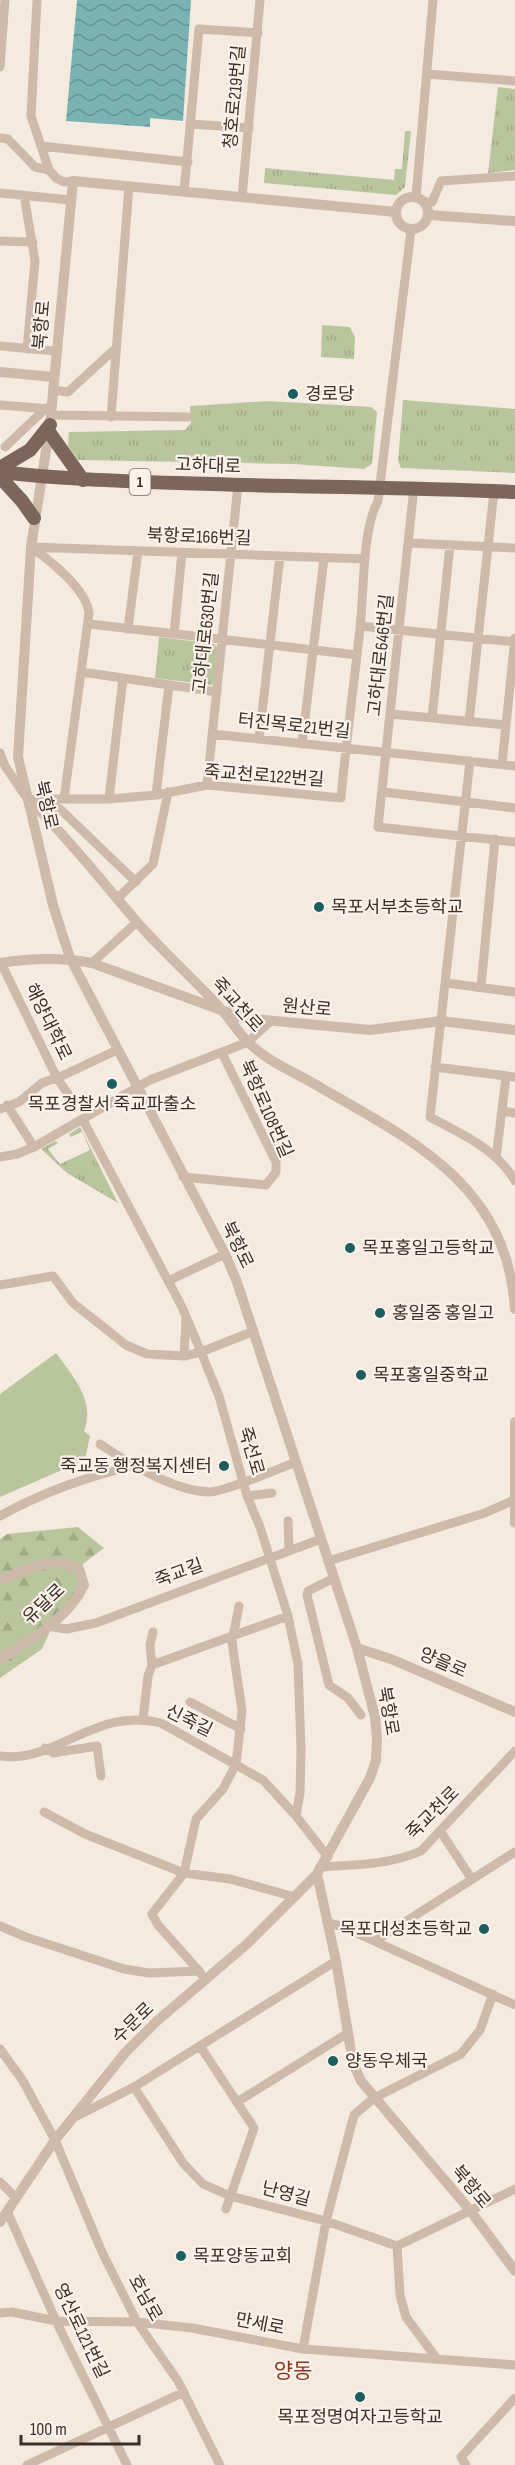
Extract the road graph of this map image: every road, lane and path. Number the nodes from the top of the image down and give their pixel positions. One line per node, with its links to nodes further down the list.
1 (5, 0): 6 (street)
2 (37, 0): 12 (street)
3 (261, 0): 5 (street, 청호로219번길)
4 (433, 0): 7 (street)
5 (258, 33): 9 (street); 10 (street, 청호로219번길)
6 (0, 66)
7 (427, 74): 8 (street); 22 (street)
8 (515, 81)
9 (191, 124): 10 (street); 13 (street)
10 (249, 128): 21 (street, 청호로219번길)
11 (0, 138): 14 (street)
12 (41, 146): 13 (street); 14 (street)
13 (188, 162): 18 (street)
14 (49, 170): 16 (street)
15 (515, 176): 22 (street)
16 (73, 181): 17 (street); 23 (street, 북항로)
17 (129, 186): 18 (street); 32 (street)
18 (184, 192): 21 (street)
19 (0, 193): 20 (street)
20 (24, 195): 23 (street); 29 (street)
21 (242, 197): 24 (street)
22 (420, 199): 24 (street); 25 (street)
23 (71, 200): 33 (street, 북항로)
24 (396, 212): 27 (street)
25 (429, 215): 26 (street); 27 (street)
26 (515, 221)
27 (411, 230): 48 (street)
28 (0, 242): 29 (street)
29 (33, 243): 31 (street)
30 (0, 346): 31 (street)
31 (27, 348): 33 (street)
32 (116, 348): 36 (street); 38 (street)
33 (56, 351): 35 (street, 북항로)
34 (0, 372): 35 (street)
35 (54, 377): 36 (street, 북항로)
36 (53, 390): 40 (street, 북항로)
37 (0, 405): 40 (street)
38 (111, 417): 39 (street); 40 (street)
39 (188, 417)
40 (49, 418): 41 (street); 42 (main road); 44 (street, 북항로); 45 (main road)
41 (5, 447)
42 (0, 470): 44 (main road, 고하대로 / 1)
43 (0, 477): 51 (main road)
44 (42, 477): 45 (main road, 고하대로 / 1); 51 (street, 북항로)
45 (84, 480): 46 (main road, 고하대로 / 1)
46 (238, 485): 48 (main road, 고하대로 / 1); 59 (street, 고하대로630번길)
47 (414, 487): 48 (main road, 고하대로 / 1); 49 (main road, 고하대로 / 1); 52 (street, 고하대로646번길)
48 (380, 488): 62 (street)
49 (494, 491): 50 (main road, 고하대로 / 1); 55 (street)
50 (515, 492)
51 (34, 518): 54 (street, 북항로)
52 (410, 543): 53 (street); 66 (street, 고하대로646번길)
53 (450, 545): 55 (street); 68 (street)
54 (31, 547): 57 (street, 북항로166번길); 63 (street); 97 (street, 북항로)
55 (489, 547): 56 (street); 70 (street)
56 (515, 548)
57 (138, 551): 58 (street, 북항로166번길); 65 (street)
58 (182, 553): 59 (street, 북항로166번길); 67 (street)
59 (231, 554): 60 (street, 북항로166번길); 71 (street, 고하대로630번길)
60 (280, 556): 61 (street, 북항로166번길); 73 (street)
61 (324, 558): 62 (street, 북항로166번길); 74 (street)
62 (365, 559): 64 (street)
63 (89, 624): 65 (street); 76 (street)
64 (360, 627): 66 (street); 75 (street)
65 (128, 629): 67 (street)
66 (400, 630): 68 (street); 80 (street, 고하대로646번길)
67 (174, 634): 71 (street)
68 (441, 635): 70 (street); 81 (street)
69 (515, 637): 72 (street)
70 (479, 639): 72 (street); 82 (street)
71 (222, 640): 73 (street); 79 (street, 고하대로630번길)
72 (515, 642): 83 (street)
73 (270, 645): 74 (street); 85 (street)
74 (313, 650): 75 (street); 86 (street)
75 (357, 655): 87 (street)
76 (82, 672): 77 (street); 98 (street)
77 (123, 678): 78 (street); 99 (street)
78 (169, 685): 79 (street); 96 (street)
79 (217, 692): 84 (street, 고하대로630번길)
80 (391, 714): 81 (street); 88 (street, 고하대로646번길)
81 (432, 718): 82 (street)
82 (469, 722): 83 (street)
83 (506, 725): 91 (street)
84 (212, 734): 85 (street, 터진목로21번길); 93 (street, 고하대로630번길)
85 (259, 739): 86 (street, 터진목로21번길)
86 (302, 744): 87 (street, 터진목로21번길)
87 (346, 749): 88 (street, 터진목로21번길); 93 (street, 죽교천로122번길)
88 (387, 752): 90 (street, 터진목로21번길); 95 (street, 고하대로646번길)
89 (0, 753): 97 (street)
90 (470, 761): 91 (street, 터진목로21번길); 100 (street)
91 (502, 764): 92 (street, 터진목로21번길)
92 (515, 766)
93 (207, 785): 94 (street, 죽교천로122번길)
94 (168, 792): 96 (street, 죽교천로122번길); 105 (street)
95 (383, 792): 100 (street); 102 (street, 고하대로646번길)
96 (156, 795): 99 (street, 죽교천로122번길)
97 (28, 799): 98 (street, 죽교천로122번길); 105 (street); 106 (street, 죽교천로); 108 (street, 북항로)
98 (64, 799): 99 (street, 죽교천로122번길)
99 (109, 800)
100 (464, 802): 101 (street); 102 (street)
101 (515, 808)
102 (461, 836): 103 (street); 111 (street)
103 (495, 840): 104 (street); 112 (street)
104 (515, 842)
105 (136, 882): 106 (street)
106 (118, 898): 107 (street, 죽교천로)
107 (137, 922): 110 (street); 114 (street, 죽교천로)
108 (70, 958): 109 (street, 해양대학로); 110 (street, 원산로); 119 (street, 북항로)
109 (0, 963): 123 (street, 해양대학로)
110 (92, 963): 114 (street, 원산로)
111 (446, 983): 112 (street); 116 (street)
112 (481, 987): 113 (street)
113 (515, 992)
114 (220, 1008): 115 (street, 원산로); 118 (street, 죽교천로)
115 (271, 1021): 116 (street, 원산로); 118 (street)
116 (441, 1021): 117 (street, 원산로); 121 (street)
117 (515, 1030)
118 (248, 1042): 120 (street); 138 (street, 죽교천로)
119 (117, 1050): 123 (street); 124 (street, 북항로)
120 (222, 1053): 124 (street, 북항로108번길); 133 (street, 북항로108번길)
121 (435, 1068): 122 (street); 132 (street)
122 (511, 1077): 127 (street)
123 (57, 1078): 125 (street, 해양대학로); 126 (street)
124 (137, 1088): 129 (street, 북항로108번길); 133 (street, 북항로)
125 (68, 1094)
126 (4, 1107): 130 (street)
127 (502, 1111): 128 (street); 132 (street)
128 (515, 1113)
129 (83, 1120): 130 (street, 북항로108번길); 136 (street, 죽선로)
130 (34, 1147): 131 (street, 북항로108번길)
131 (0, 1156)
132 (496, 1158): 134 (street)
133 (183, 1177): 135 (street, 북항로)
134 (515, 1181)
135 (225, 1254): 136 (street); 140 (street, 북항로)
136 (168, 1281): 139 (street, 죽선로)
137 (0, 1285): 142 (street)
138 (515, 1309)
139 (186, 1316): 141 (street, 죽선로); 142 (street)
140 (254, 1331): 141 (street); 145 (street, 북항로)
141 (201, 1352): 142 (street); 147 (street, 죽선로)
142 (184, 1356)
143 (515, 1422): 149 (street)
144 (100, 1444): 146 (street)
145 (296, 1462): 147 (street); 154 (street, 북항로)
146 (133, 1466): 147 (street); 151 (street)
147 (243, 1482): 150 (street, 죽선로)
148 (272, 1493): 150 (street)
149 (514, 1495): 153 (street); 157 (street)
150 (247, 1496): 156 (street, 죽선로)
151 (0, 1516)
152 (288, 1521): 155 (street)
153 (515, 1523)
154 (321, 1539): 155 (street, 죽교길); 157 (street, 북항로)
155 (289, 1551): 156 (street, 죽교길)
156 (268, 1558): 161 (street, 죽선로); 162 (street, 죽교길)
157 (328, 1561): 158 (street, 북항로)
158 (334, 1578): 165 (street, 북항로); 170 (street)
159 (0, 1580): 162 (street, 유달로)
160 (239, 1606): 164 (street)
161 (288, 1616): 164 (street); 179 (street, 죽선로)
162 (47, 1626): 166 (street, 유달로)
163 (153, 1632): 167 (street)
164 (234, 1634): 167 (street); 172 (street)
165 (357, 1648): 169 (street, 양을로); 182 (street, 북항로)
166 (0, 1659)
167 (152, 1665): 171 (street)
168 (190, 1702): 172 (street)
169 (515, 1712)
170 (362, 1715)
171 (143, 1719): 173 (street, 신죽길); 176 (street, 신죽길)
172 (241, 1729): 176 (street)
173 (45, 1748): 175 (street, 신죽길); 177 (street)
174 (515, 1751): 180 (street, 죽교천로)
175 (0, 1756)
176 (236, 1764): 179 (street, 신죽길); 184 (street)
177 (101, 1776)
178 (44, 1812): 184 (street)
179 (296, 1816): 182 (street, 신죽길)
180 (441, 1832): 183 (street, 죽교천로); 185 (street)
181 (515, 1852): 185 (street)
182 (328, 1857): 183 (street, 북항로)
183 (319, 1870): 186 (street, 수문로); 187 (street, 북항로)
184 (184, 1874): 186 (street); 191 (street)
185 (471, 1878): 189 (street)
186 (296, 1897): 191 (street, 수문로)
187 (328, 1923): 189 (street); 190 (street, 북항로)
188 (0, 1926): 191 (street)
189 (375, 1941): 192 (street)
190 (336, 1961): 194 (street, 북항로); 195 (street)
191 (202, 1975): 200 (street, 수문로)
192 (493, 1994): 193 (street); 198 (street)
193 (515, 2005)
194 (348, 2033): 198 (street, 북항로); 199 (street)
195 (200, 2046): 197 (street); 199 (street)
196 (0, 2049): 201 (street, 호남로)
197 (134, 2087): 200 (street); 204 (street, 난영길)
198 (374, 2098): 207 (street, 북항로); 209 (street)
199 (237, 2102): 204 (street)
200 (71, 2119): 201 (street, 수문로)
201 (55, 2140): 205 (street, 수문로); 215 (street, 호남로)
202 (0, 2182): 205 (street)
203 (515, 2189): 207 (street)
204 (230, 2196): 206 (street); 209 (street, 난영길)
205 (15, 2197): 208 (street, 수문로)
206 (226, 2209)
207 (470, 2209): 211 (street); 212 (street, 북항로)
208 (7, 2211): 210 (street, 수문로); 214 (street, 영산로121번길)
209 (326, 2221): 211 (street, 난영길); 216 (street)
210 (0, 2222)
211 (397, 2246): 217 (street)
212 (515, 2271)
213 (0, 2313): 214 (street, 만세로)
214 (56, 2321): 215 (street, 만세로); 221 (street, 영산로121번길)
215 (137, 2322): 216 (street, 만세로); 219 (street, 호남로)
216 (303, 2349): 217 (street, 만세로)
217 (437, 2359): 218 (street, 만세로)
218 (515, 2365)
219 (184, 2392): 221 (street); 224 (street, 호남로)
220 (515, 2398): 225 (street)
221 (109, 2428): 222 (street); 223 (street, 영산로121번길)
222 (27, 2465)
223 (127, 2465)
224 (220, 2465)
225 (466, 2465)

